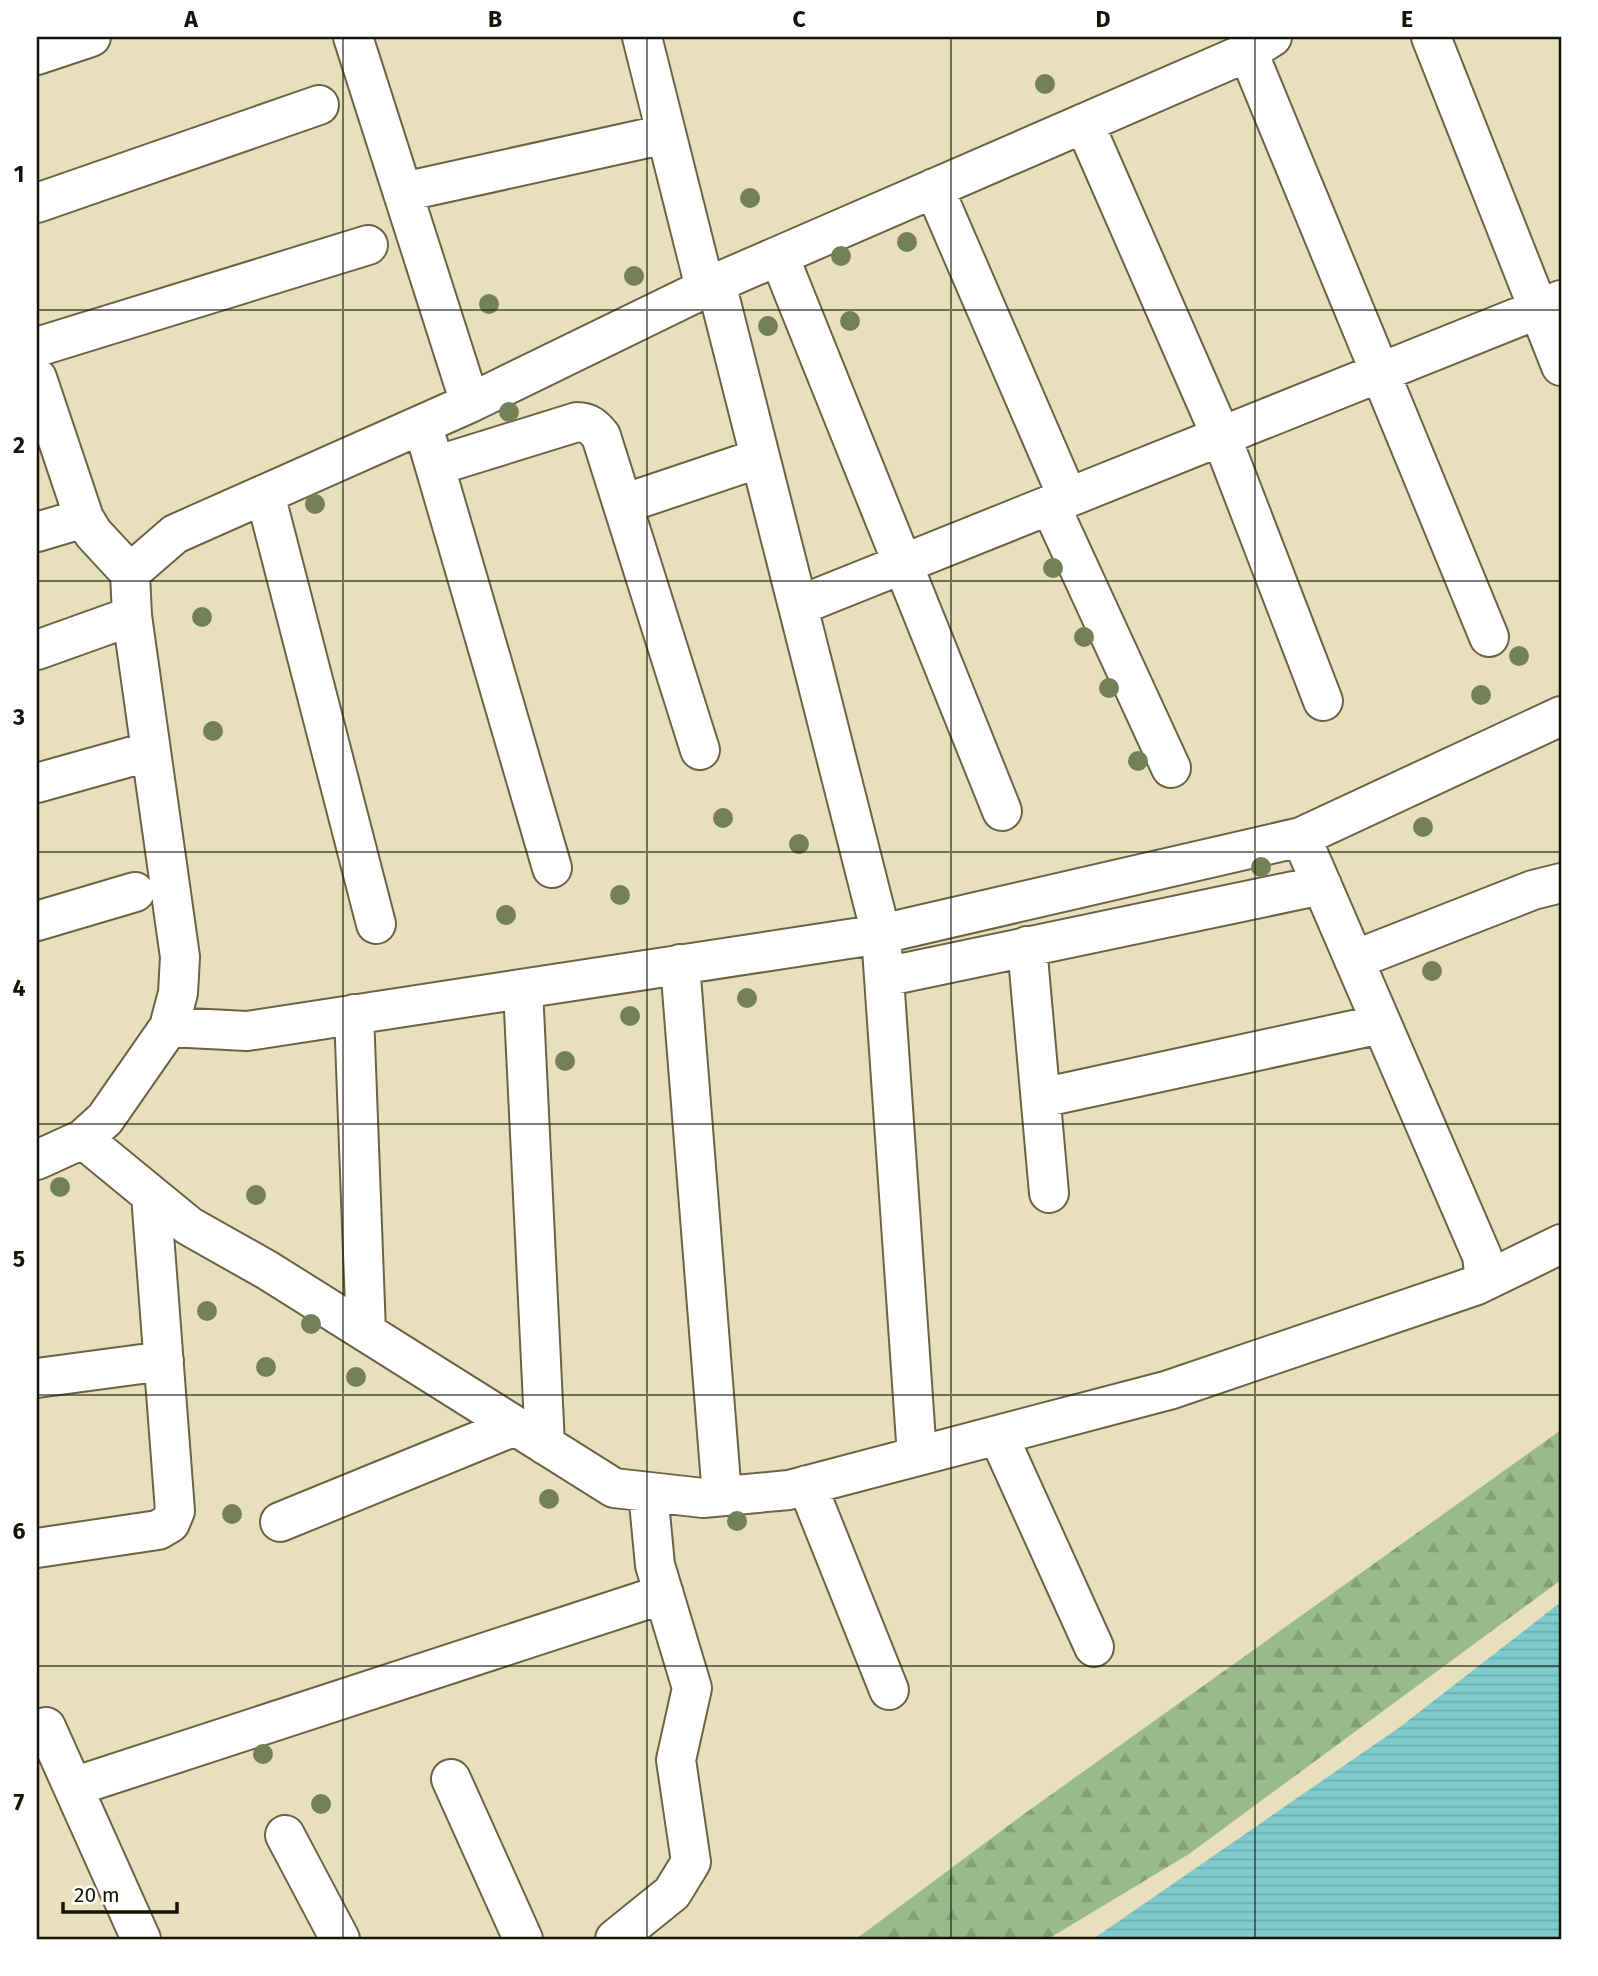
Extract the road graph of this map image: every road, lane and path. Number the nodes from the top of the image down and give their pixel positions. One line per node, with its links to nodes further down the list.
1 (91, 37): 6 (street)
2 (353, 37): 11 (street)
3 (642, 37): 9 (street)
4 (1431, 37): 16 (street)
5 (1260, 44): 8 (street); 19 (street)
6 (37, 55)
7 (319, 105): 12 (street)
8 (1084, 123): 10 (street); 22 (street)
9 (666, 134): 11 (street); 15 (street)
10 (934, 188): 14 (street); 26 (street)
11 (402, 192): 20 (street)
12 (37, 203)
13 (368, 245): 18 (street)
14 (779, 256): 15 (street); 30 (street)
15 (710, 286): 20 (street); 23 (street)
16 (1550, 305): 17 (street); 19 (street)
17 (1561, 366)
18 (37, 373): 28 (street)
19 (1379, 373): 22 (street); 34 (street)
20 (470, 403): 21 (street)
21 (423, 424): 24 (street); 25 (street)
22 (1221, 436): 26 (street); 36 (street)
23 (760, 458): 27 (street); 32 (street)
24 (435, 466): 27 (street); 44 (street)
25 (265, 494): 31 (street); 49 (street)
26 (1059, 502): 30 (street); 40 (street)
27 (622, 504): 38 (street)
28 (85, 518): 29 (street); 31 (street)
29 (37, 532)
30 (901, 565): 32 (street); 42 (street)
31 (130, 573): 33 (street)
32 (798, 606): 50 (street)
33 (132, 616): 35 (street); 39 (street)
34 (1489, 637)
35 (37, 650)
36 (1323, 701)
37 (1561, 716): 43 (street)
38 (700, 750)
39 (151, 751): 41 (street); 58 (street)
40 (1171, 768)
41 (37, 783)
42 (1002, 811)
43 (1301, 837): 46 (street); 50 (street)
44 (552, 868)
45 (1561, 883): 52 (street)
46 (1322, 884): 51 (street); 52 (street)
47 (135, 892): 48 (street)
48 (37, 921)
49 (376, 924)
50 (881, 934): 53 (street); 54 (street)
51 (1027, 946): 54 (street); 59 (street)
52 (1354, 960): 57 (street)
53 (680, 964): 55 (street); 74 (street)
54 (884, 977): 71 (street)
55 (523, 989): 56 (street); 69 (street)
56 (354, 1014): 58 (street); 66 (street)
57 (1381, 1024): 59 (street); 65 (street)
58 (169, 1027): 60 (street)
59 (1041, 1098): 62 (street)
60 (83, 1139): 61 (street); 63 (street)
61 (37, 1160)
62 (1049, 1193)
63 (151, 1195): 66 (street); 67 (street)
64 (1561, 1244): 65 (street)
65 (1478, 1285): 70 (street)
66 (366, 1332): 69 (street)
67 (164, 1361): 68 (street); 76 (street)
68 (37, 1378)
69 (530, 1435): 73 (street); 75 (street)
70 (998, 1435): 71 (street); 78 (street)
71 (917, 1457): 72 (street)
72 (807, 1485): 74 (street); 79 (street)
73 (648, 1492): 74 (street); 77 (street)
74 (722, 1496)
75 (280, 1522)
76 (37, 1548)
77 (664, 1594): 82 (street); 87 (street)
78 (1094, 1647)
79 (889, 1690)
80 (46, 1727): 82 (street)
81 (451, 1779): 86 (street)
82 (73, 1787): 84 (street)
83 (285, 1835): 85 (street)
84 (141, 1939)
85 (340, 1939)
86 (523, 1939)
87 (615, 1939)

